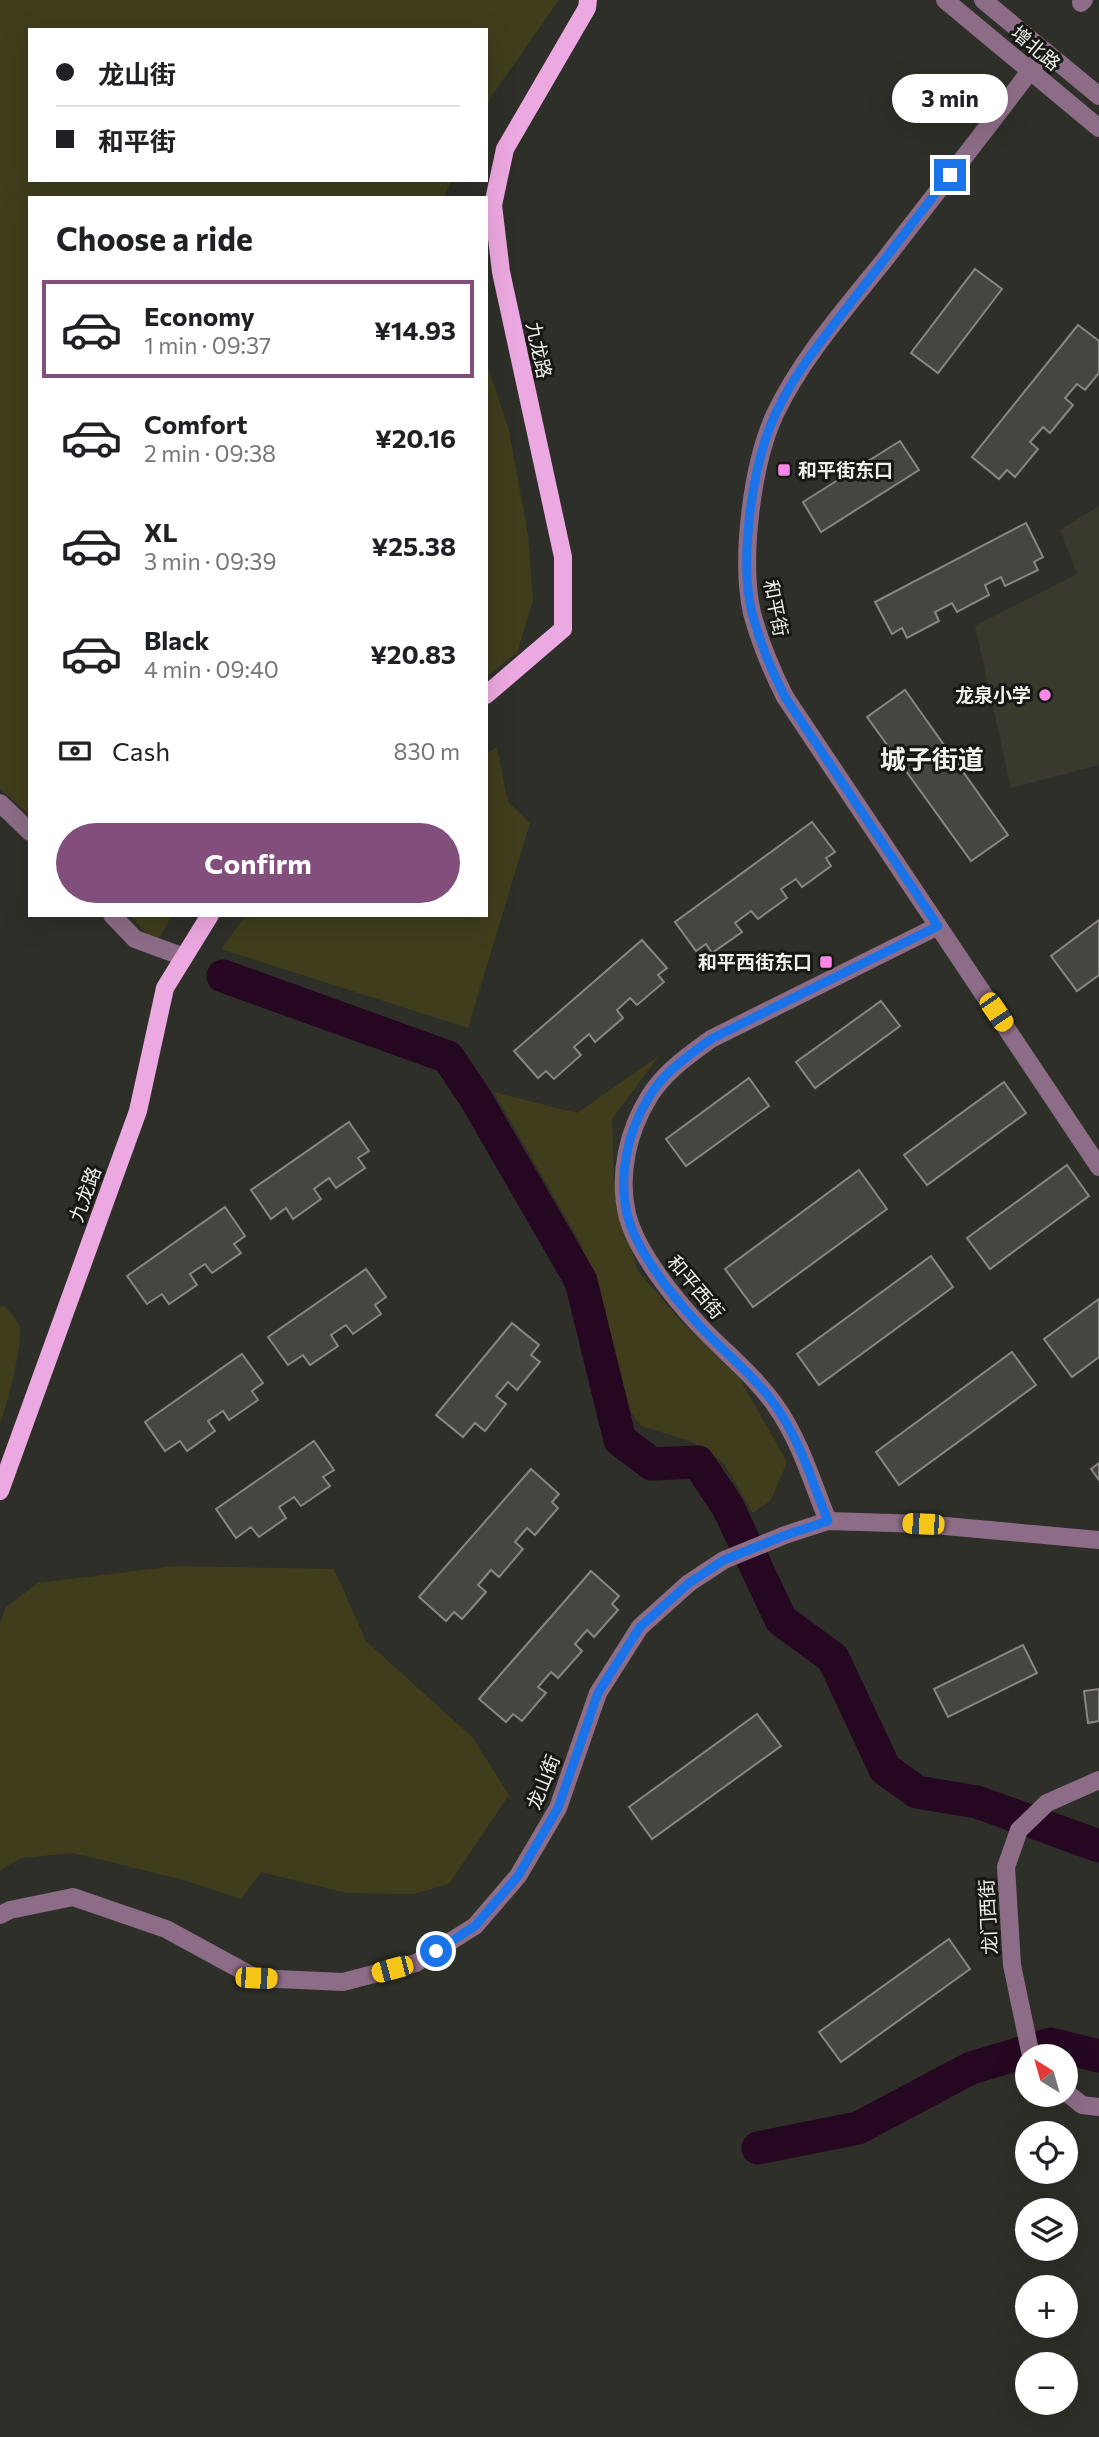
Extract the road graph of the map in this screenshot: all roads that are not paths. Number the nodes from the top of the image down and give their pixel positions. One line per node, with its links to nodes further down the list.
1 (588, 0): 8 (main road, 九龙路)
2 (945, 0): 5 (street, 增北路)
3 (983, 0): 4 (street, 增北路)
4 (1045, 51): 5 (street, 和平街); 6 (street, 增北路)
5 (1030, 71): 7 (street, 增北路); 13 (street, 和平街)
6 (1099, 96)
7 (1099, 128)
8 (488, 693)
9 (0, 803): 10 (street)
10 (28, 830)
11 (114, 917): 14 (street)
12 (209, 917): 14 (main road, 九龙路)
13 (938, 926): 15 (street, 和平街); 17 (street, 和平西街)
14 (184, 957): 16 (main road, 九龙路)
15 (1099, 1167)
16 (0, 1491)
17 (828, 1521): 18 (street, 龙山街); 20 (street, 龙山街)
18 (1099, 1540)
19 (1099, 1780): 21 (street, 龙门西街)
20 (0, 1915)
21 (1029, 2044)
22 (1078, 2102): 23 (street)
23 (1099, 2107)

